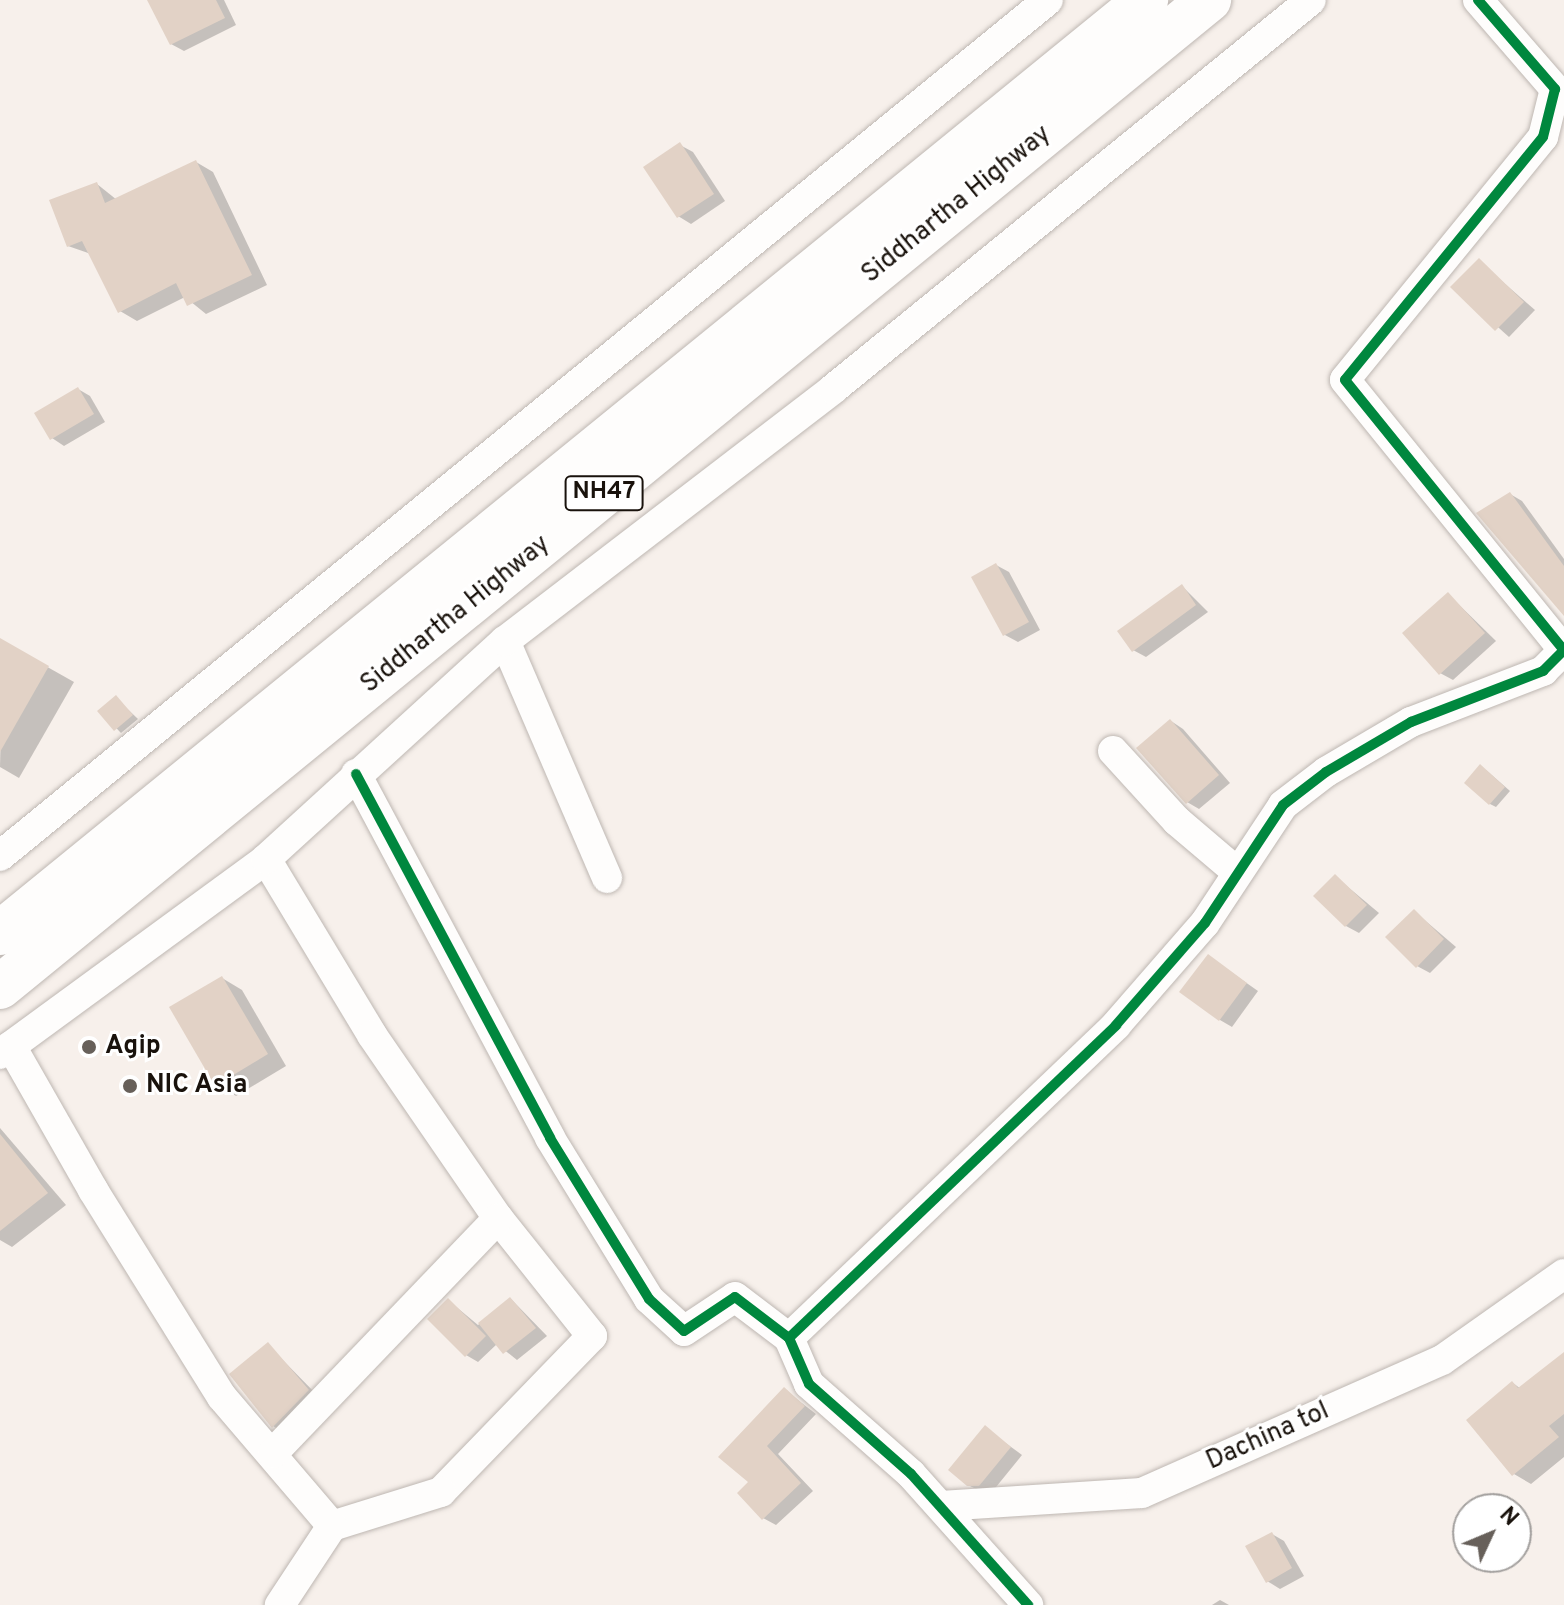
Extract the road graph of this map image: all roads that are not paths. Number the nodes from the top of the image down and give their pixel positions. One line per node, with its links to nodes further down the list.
1 (1048, 0): 9 (street)
2 (1146, 0): 13 (highway, Siddhartha Highway / NH47)
3 (1209, 0): 14 (highway, Siddhartha Highway / NH47)
4 (1311, 0): 6 (street)
5 (1478, 0): 11 (street)
6 (505, 641): 8 (street); 12 (street)
7 (1113, 751): 11 (street)
8 (356, 774): 10 (street); 18 (street)
9 (6, 843)
10 (266, 859): 15 (street); 16 (street)
11 (1237, 872): 18 (street)
12 (607, 878)
13 (0, 933)
14 (0, 987)
15 (5, 1050): 19 (street)
16 (498, 1218): 19 (street); 21 (street)
17 (1564, 1274): 20 (street, Dachina tol)
18 (789, 1338): 20 (street)
19 (273, 1453): 21 (street)
20 (941, 1506): 23 (street)
21 (332, 1526): 22 (street)
22 (280, 1605)
23 (1028, 1605)

